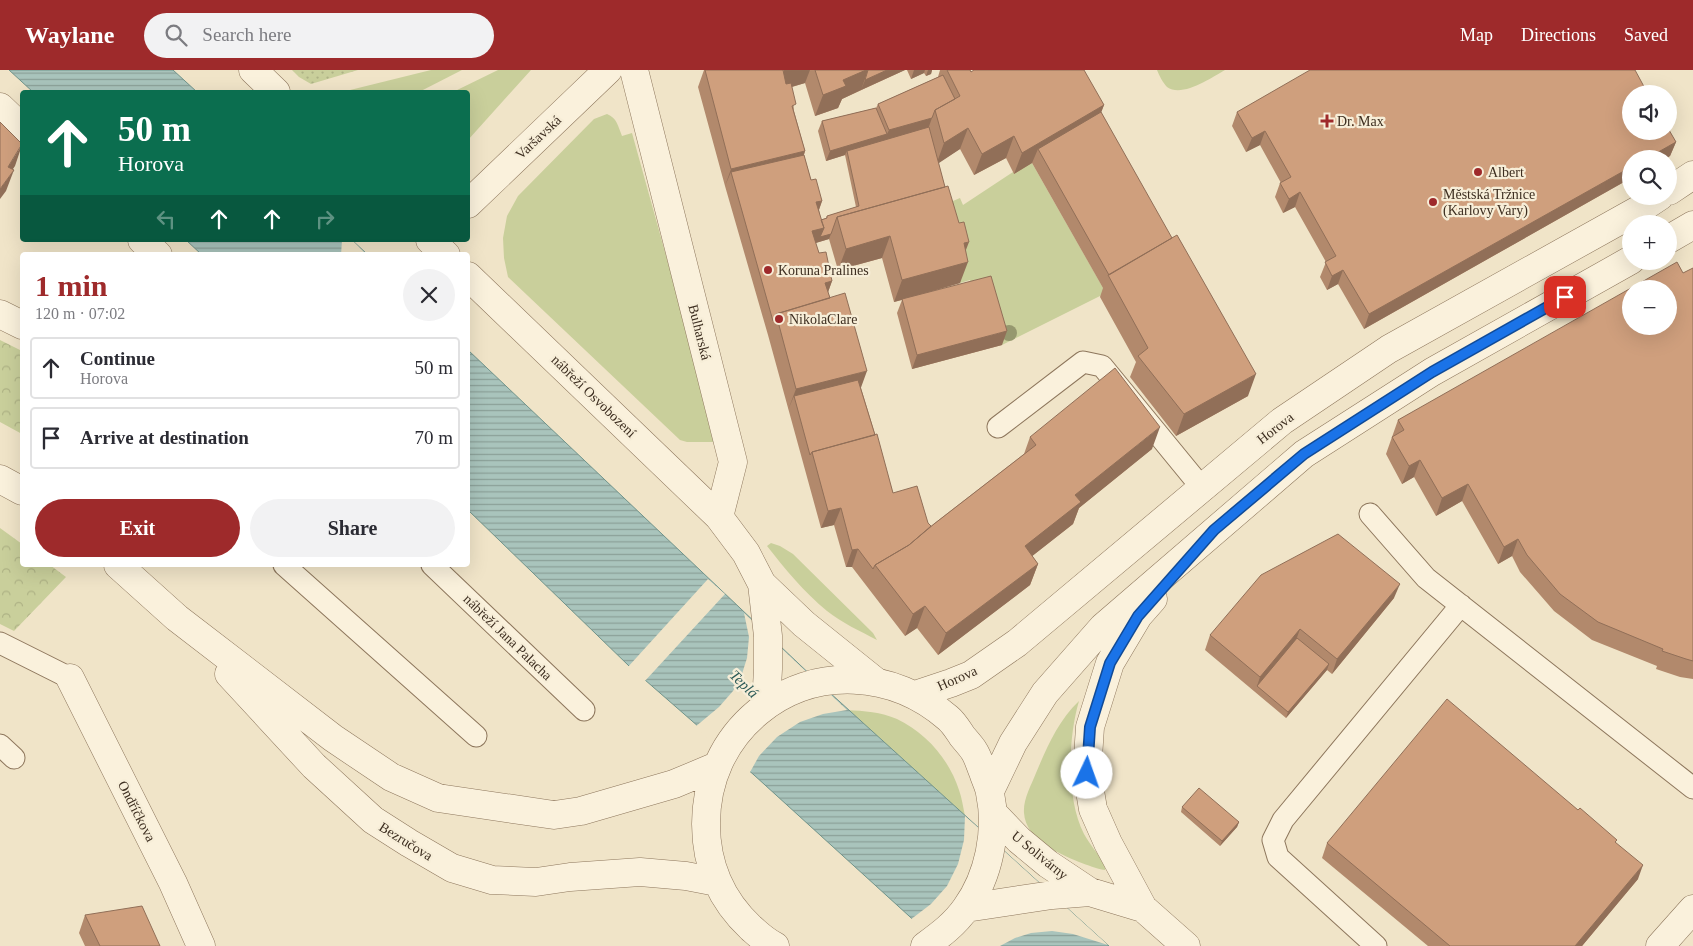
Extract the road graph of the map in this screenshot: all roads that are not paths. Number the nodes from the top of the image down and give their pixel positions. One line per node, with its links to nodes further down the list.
1 (253, 70): 4 (street)
2 (608, 70): 9 (street, Varšavská)
3 (634, 70): 28 (street, Bulharská)
4 (274, 90)
5 (0, 106): 6 (street)
6 (20, 126)
7 (1693, 175): 8 (street)
8 (1677, 186)
9 (470, 202)
10 (1646, 205): 25 (street, Horova)
11 (1693, 225): 12 (street)
12 (1677, 234)
13 (144, 242): 16 (street)
14 (428, 242): 17 (street)
15 (432, 242): 18 (street)
16 (155, 252)
17 (420, 252)
18 (443, 252)
19 (1622, 265): 29 (street)
20 (470, 278): 28 (street, nábřeží Osvobození)
21 (0, 314): 22 (street)
22 (20, 323)
23 (998, 427): 25 (lane)
24 (0, 479): 26 (street)
25 (1202, 488): 39 (street, Horova)
26 (20, 490)
27 (1370, 514): 34 (lane)
28 (719, 517): 33 (street)
29 (1214, 530): 45 (street); 49 (street)
30 (120, 567): 35 (street, Bezručova)
31 (286, 567): 42 (lane)
32 (434, 567): 41 (lane, nábřeží Jana Palacha)
33 (762, 584): 38 (street); 40 (street)
34 (1462, 605): 44 (lane); 57 (lane)
35 (177, 618): 43 (street, Bezručova); 46 (street, Bezručova)
36 (0, 644): 37 (lane)
37 (70, 678): 52 (street, Ondříčkova)
38 (875, 681): 39 (street); 40 (street)
39 (915, 695): 45 (street)
40 (766, 706): 43 (street)
41 (584, 710)
42 (476, 736)
43 (717, 766): 46 (street)
44 (1693, 788)
45 (992, 802): 47 (street, U Solivárny); 48 (street)
46 (717, 882): 51 (street)
47 (1090, 892): 48 (street, U Solivárny); 49 (street, U Solivárny)
48 (966, 908): 55 (street)
49 (1143, 908): 56 (street, U Solivárny)
50 (1693, 909): 58 (street)
51 (739, 916): 53 (street); 54 (street)
52 (202, 946)
53 (740, 946)
54 (775, 946)
55 (924, 946)
56 (1186, 946)
57 (1376, 946)
58 (1660, 946)

